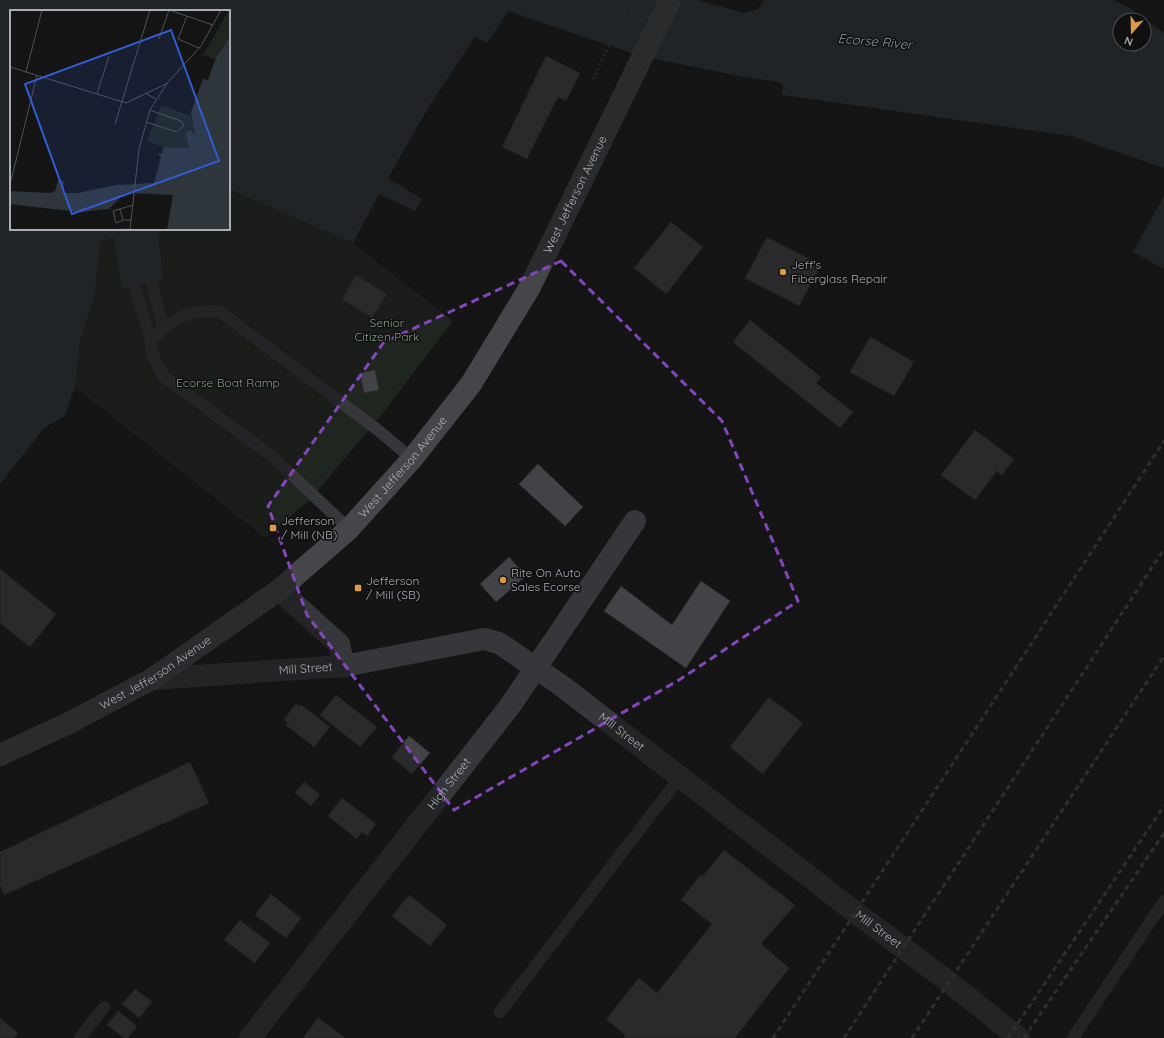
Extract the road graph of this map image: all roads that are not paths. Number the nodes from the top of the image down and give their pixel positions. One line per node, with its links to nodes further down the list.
1 (670, 0): 6 (main road, West Jefferson Avenue)
2 (152, 282): 4 (lane)
3 (134, 286): 5 (lane)
4 (163, 329): 5 (lane); 6 (lane)
5 (150, 340): 8 (lane)
6 (412, 459): 8 (main road, West Jefferson Avenue)
7 (635, 521): 11 (street, High Street)
8 (349, 529): 9 (main road, West Jefferson Avenue)
9 (279, 590): 10 (street); 12 (main road, West Jefferson Avenue)
10 (344, 666): 11 (street, Mill Street); 12 (street, Mill Street)
11 (536, 668): 14 (street, Mill Street); 19 (street, High Street)
12 (152, 679): 13 (main road, West Jefferson Avenue)
13 (0, 755)
14 (680, 777): 17 (lane); 20 (street, Mill Street)
15 (1164, 902): 21 (lane)
16 (104, 1007): 18 (lane)
17 (500, 1012)
18 (80, 1038)
19 (250, 1038)
20 (1019, 1038)
21 (1073, 1038)

